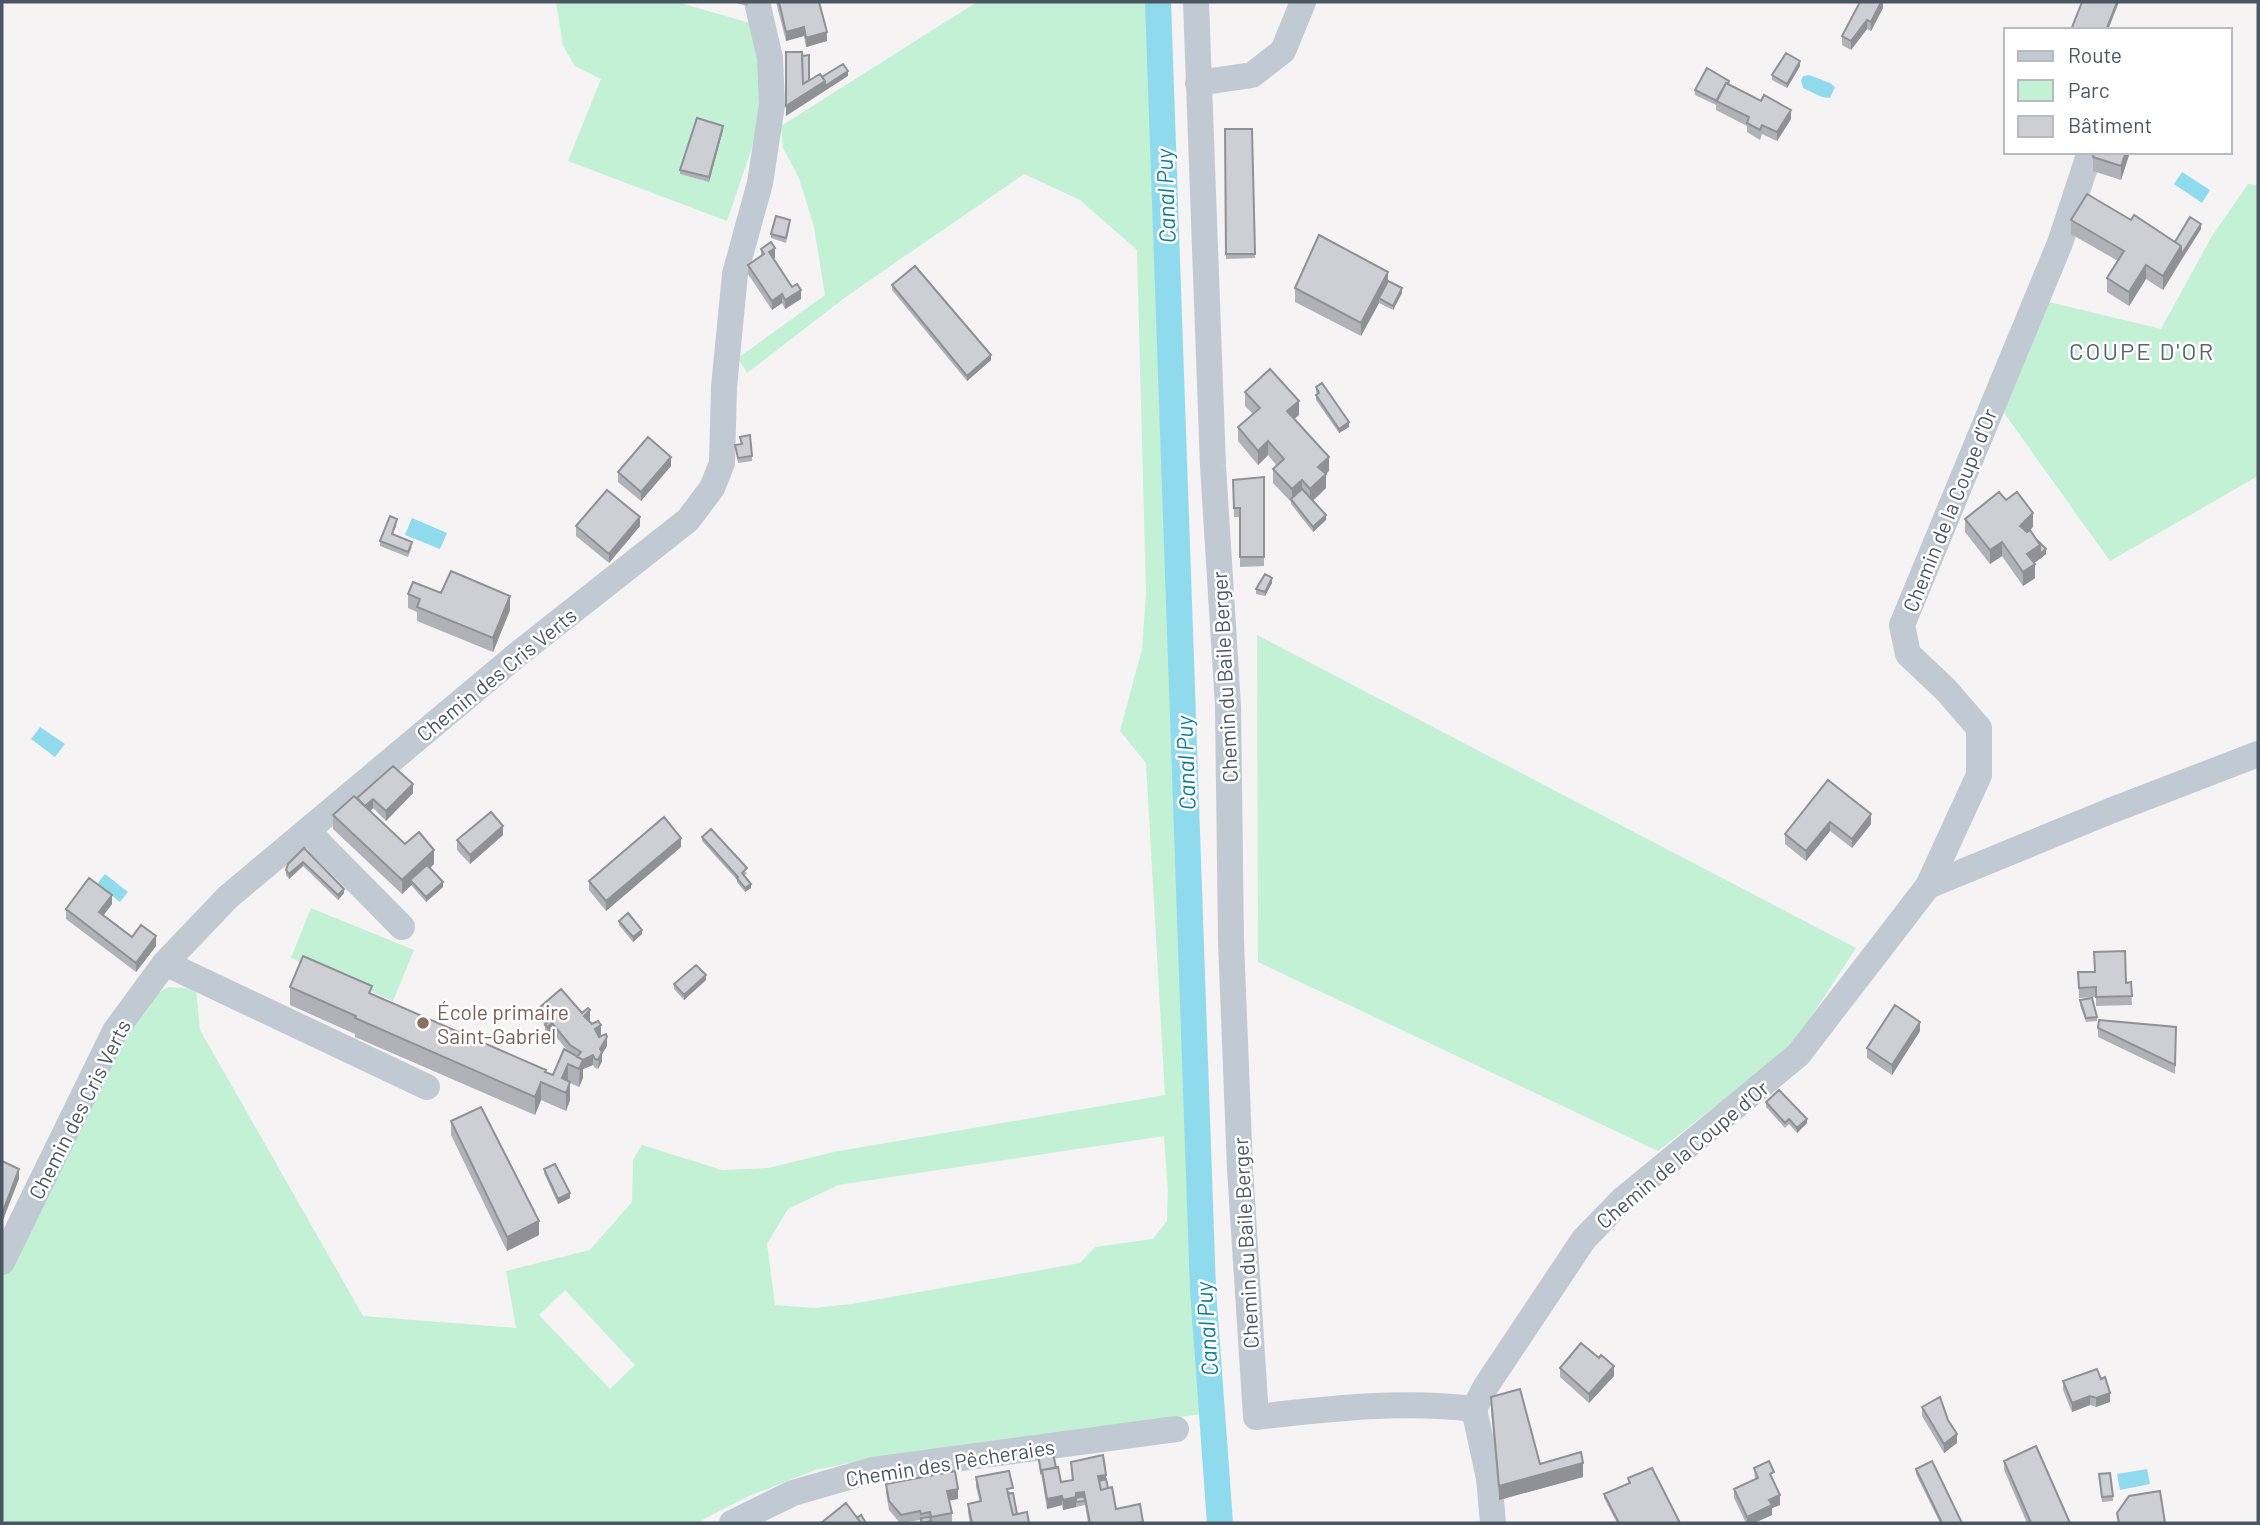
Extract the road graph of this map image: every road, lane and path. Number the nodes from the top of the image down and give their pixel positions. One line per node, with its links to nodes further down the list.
1 (757, 2): 7 (street, Chemin des Cris Verts)
2 (1196, 2): 4 (street, Chemin du Baile Berger)
3 (1303, 2): 4 (street)
4 (1198, 83): 13 (street, Chemin du Baile Berger)
5 (2089, 154): 8 (street, Chemin de la Coupe d'Or)
6 (2258, 754): 8 (street)
7 (309, 830): 9 (street); 10 (street, Chemin des Cris Verts)
8 (1928, 886): 13 (street, Chemin de la Coupe d'Or)
9 (402, 927)
10 (165, 963): 11 (street); 12 (street, Chemin des Cris Verts)
11 (427, 1087)
12 (2, 1262)
13 (1474, 1409): 16 (street)
14 (1176, 1429): 15 (street, Chemin des Pêcheraies)
15 (732, 1523)
16 (1493, 1523)

